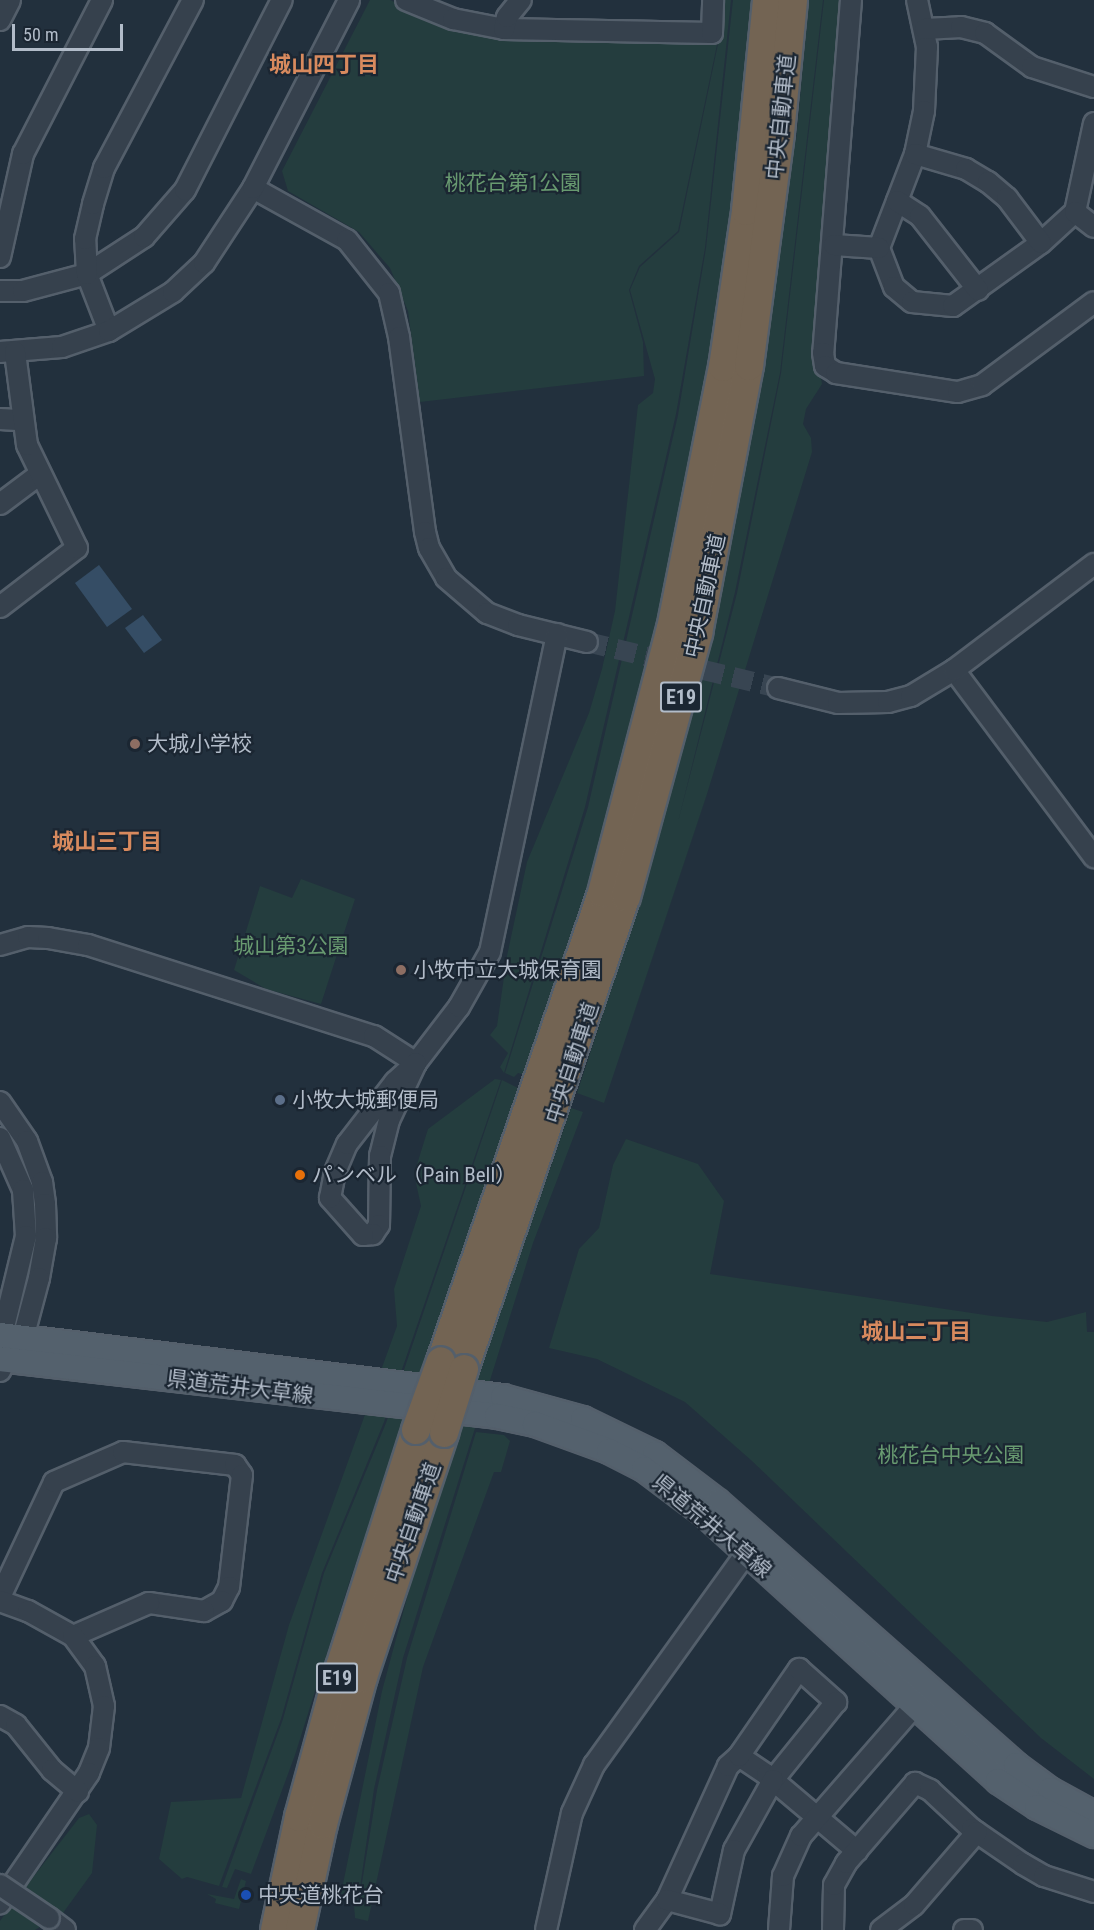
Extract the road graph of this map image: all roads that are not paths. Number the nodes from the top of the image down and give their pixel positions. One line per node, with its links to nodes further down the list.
1 (10, 0): 13 (street)
2 (102, 0): 26 (street)
3 (193, 0): 27 (street)
4 (282, 0): 27 (street)
5 (349, 0): 19 (street)
6 (522, 0): 14 (street)
7 (712, 0): 14 (street)
8 (768, 0): 50 (highway, 中央自動車道 / E19)
9 (793, 0): 50 (highway, 中央自動車道 / E19)
10 (851, 0): 24 (street)
11 (917, 0): 15 (street)
12 (410, 1): 14 (street)
13 (0, 20)
14 (504, 29)
15 (925, 29): 16 (street); 18 (street)
16 (1094, 87)
17 (1094, 123): 21 (street)
18 (915, 154): 20 (street); 23 (street)
19 (253, 189): 31 (street); 39 (street)
20 (897, 201): 25 (street); 28 (street)
21 (1075, 212): 22 (street); 23 (street)
22 (1094, 227)
23 (1041, 243): 28 (street)
24 (834, 245): 25 (street); 30 (street)
25 (879, 248): 28 (street)
26 (0, 257)
27 (87, 274): 29 (street); 31 (street)
28 (978, 290)
29 (0, 291)
30 (1091, 311)
31 (109, 331): 32 (street)
32 (8, 352): 34 (street)
33 (0, 419): 34 (street)
34 (22, 420): 35 (street)
35 (40, 474): 36 (street); 38 (street)
36 (0, 504)
37 (1094, 564): 41 (street)
38 (0, 607)
39 (557, 634): 40 (street); 45 (street)
40 (586, 642)
41 (954, 670): 42 (street); 43 (street)
42 (778, 688)
43 (1094, 857)
44 (0, 945): 45 (street)
45 (416, 1063): 45 (street)
46 (0, 1102): 48 (street)
47 (0, 1138): 48 (street)
48 (8, 1336): 49 (street); 54 (main road, 県道荒井大草線)
49 (2, 1364): 51 (main road, 県道荒井大草線)
50 (453, 1365): 69 (highway, 中央自動車道 / E19, bridge); 70 (highway, 中央自動車道 / E19, bridge)
51 (747, 1552): 54 (main road, 県道荒井大草線); 71 (street)
52 (0, 1599): 53 (street); 53 (street)
53 (73, 1636): 58 (street)
54 (921, 1698): 59 (main road, 県道荒井大草線); 60 (street); 62 (main road, 県道荒井大草線)
55 (0, 1716): 58 (street)
56 (739, 1756): 57 (street); 57 (street); 66 (street)
57 (773, 1780): 60 (street); 66 (street)
58 (78, 1792): 67 (street)
59 (1094, 1814)
60 (816, 1816): 63 (street); 73 (street)
61 (977, 1832): 63 (street); 65 (street); 75 (street)
62 (1094, 1835)
63 (856, 1851): 74 (street)
64 (0, 1885): 68 (street, bridge)
65 (1094, 1892)
66 (667, 1900): 72 (street)
67 (0, 1903)
68 (57, 1924)
69 (275, 1930)
70 (300, 1930)
71 (546, 1930)
72 (645, 1930)
73 (779, 1930)
74 (833, 1930)
75 (881, 1930)
76 (964, 1930): 77 (street)
77 (972, 1930)

